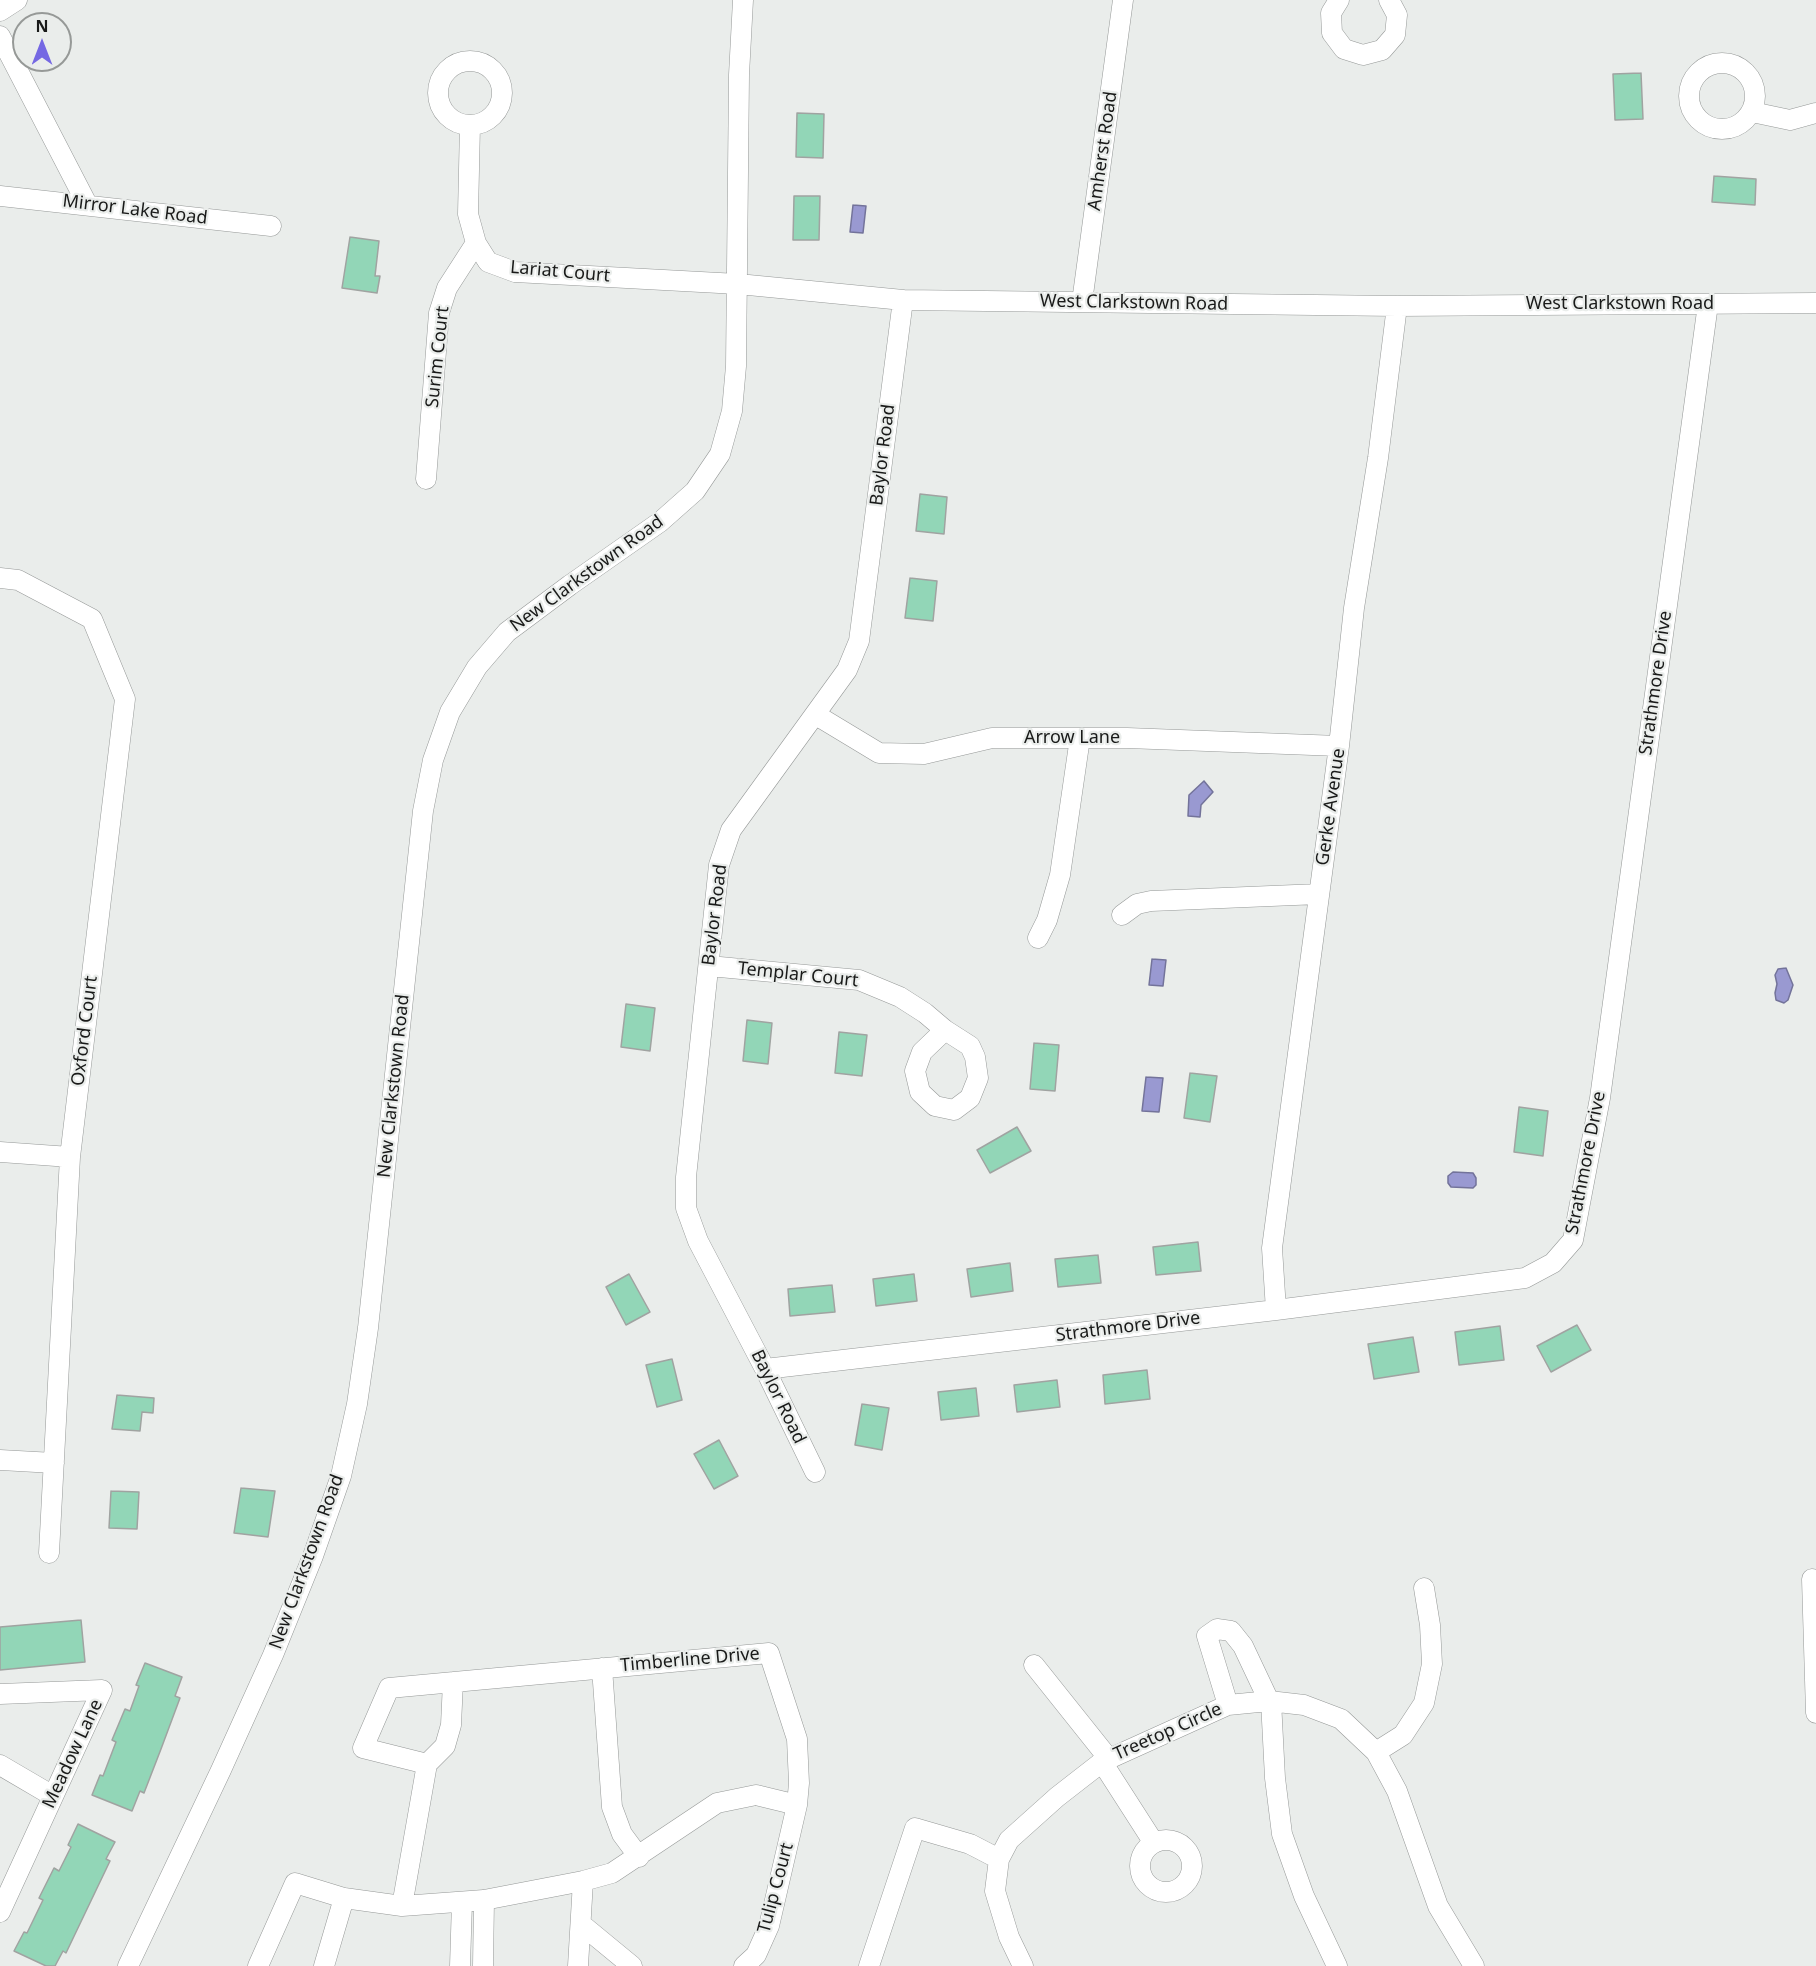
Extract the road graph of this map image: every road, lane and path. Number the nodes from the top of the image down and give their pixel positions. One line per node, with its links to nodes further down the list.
1 (16, 0): 6 (street)
2 (743, 0): 15 (street)
3 (1123, 0): 17 (street, Amherst Road)
4 (1339, 0): 5 (street)
5 (1389, 0)
6 (0, 11)
7 (0, 36): 12 (street)
8 (1752, 112): 9 (street)
9 (1816, 113)
10 (470, 125): 14 (street, Lariat Court)
11 (0, 196): 12 (street, Mirror Lake Road)
12 (87, 204): 13 (street, Mirror Lake Road)
13 (271, 226)
14 (476, 243): 15 (street, Lariat Court); 21 (street, Surim Court)
15 (738, 284): 16 (street, West Clarkstown Road); 64 (street, New Clarkstown Road)
16 (903, 300): 17 (street, West Clarkstown Road); 23 (street, Baylor Road)
17 (1082, 302): 20 (street, West Clarkstown Road)
18 (1816, 303): 19 (street, West Clarkstown Road)
19 (1708, 304): 20 (street, West Clarkstown Road); 33 (street, Strathmore Drive)
20 (1397, 306): 25 (street, Gerke Avenue)
21 (426, 479)
22 (0, 578): 32 (street, Oxford Court)
23 (816, 715): 24 (street, Arrow Lane); 29 (street, Baylor Road)
24 (1080, 738): 25 (street, Arrow Lane); 28 (street)
25 (1339, 746): 26 (street, Gerke Avenue)
26 (1319, 894): 27 (street); 33 (street, Gerke Avenue)
27 (1122, 915)
28 (1038, 938)
29 (709, 966): 30 (street, Templar Court); 34 (street, Baylor Road)
30 (945, 1030)
31 (0, 1152): 32 (street)
32 (70, 1157): 36 (street, Oxford Court)
33 (1276, 1310): 34 (street, Strathmore Drive)
34 (765, 1369): 37 (street, Baylor Road)
35 (0, 1460): 36 (street)
36 (54, 1463): 38 (street, Oxford Court)
37 (814, 1472)
38 (50, 1553)
39 (1812, 1580): 47 (street)
40 (1424, 1588): 48 (street)
41 (1034, 1665): 49 (street)
42 (602, 1668): 43 (street, Timberline Drive); 53 (street, Timberline Drive); 55 (street, Timberline Drive)
43 (453, 1682): 50 (street); 50 (street, Timberline Drive)
44 (0, 1695): 52 (street, Meadow Lane)
45 (1270, 1701): 46 (street, Treetop Circle); 46 (street); 48 (street, Treetop Circle); 74 (street)
46 (1228, 1705): 49 (street, Treetop Circle)
47 (1816, 1713)
48 (1376, 1752): 75 (street, Treetop Circle)
49 (1106, 1761): 54 (street); 56 (street, Treetop Circle)
50 (427, 1764): 61 (street)
51 (0, 1765): 52 (street)
52 (53, 1796): 62 (street, Meadow Lane)
53 (797, 1805): 55 (street); 71 (street, Tulip Court)
54 (1154, 1843)
55 (639, 1857): 57 (street)
56 (999, 1859): 72 (street); 73 (street, Treetop Circle)
57 (583, 1881): 59 (street); 63 (street)
58 (344, 1898): 61 (street); 65 (street); 66 (street)
59 (484, 1900): 60 (street); 68 (street)
60 (462, 1902): 61 (street); 67 (street)
61 (402, 1906)
62 (0, 1912)
63 (581, 1924): 69 (street); 70 (street)
64 (128, 1966)
65 (258, 1966)
66 (324, 1966)
67 (460, 1966)
68 (483, 1966)
69 (578, 1966)
70 (632, 1966)
71 (744, 1966)
72 (869, 1966)
73 (1023, 1966)
74 (1337, 1966)
75 (1474, 1966)

